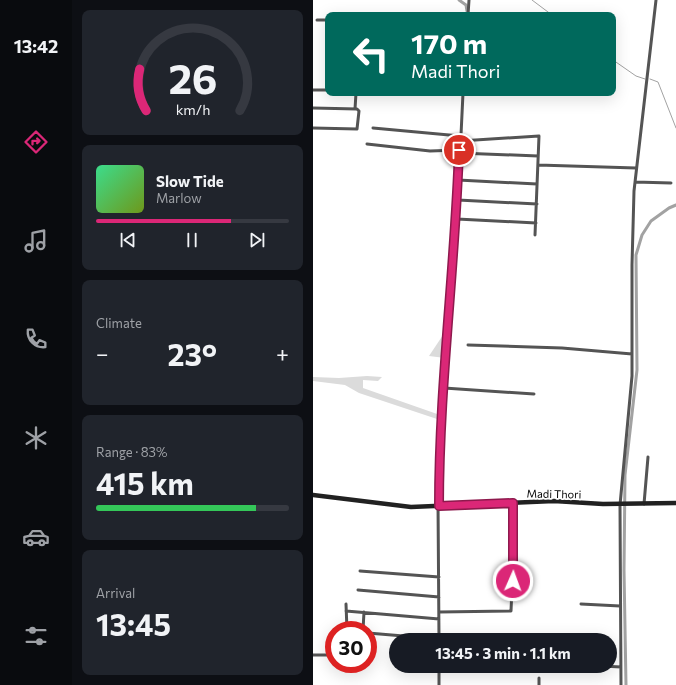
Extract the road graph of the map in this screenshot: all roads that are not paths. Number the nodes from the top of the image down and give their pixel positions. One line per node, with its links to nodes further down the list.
1 (469, 0): 3 (street)
2 (656, 0): 20 (street)
3 (468, 12)
4 (317, 20): 5 (street)
5 (325, 20)
6 (313, 90): 7 (street)
7 (325, 90)
8 (356, 96): 11 (street)
9 (463, 96): 14 (street)
10 (313, 108): 11 (street)
11 (355, 109): 12 (street)
12 (313, 128)
13 (373, 128): 14 (street)
14 (460, 136): 15 (street)
15 (460, 141): 17 (street); 18 (street)
16 (367, 144): 17 (street)
17 (459, 152): 18 (street); 21 (street)
18 (539, 156): 19 (street)
19 (538, 165): 20 (street); 24 (street)
20 (636, 168): 22 (street)
21 (458, 180): 24 (street); 25 (street)
22 (635, 182): 23 (street); 31 (street)
23 (671, 183)
24 (537, 184): 26 (street)
25 (458, 200): 26 (street); 27 (street)
26 (537, 204): 28 (street)
27 (457, 219): 28 (street); 32 (street)
28 (536, 224): 29 (street)
29 (535, 235)
30 (468, 345): 31 (street)
31 (632, 354): 39 (street)
32 (444, 388): 33 (street); 40 (street)
33 (534, 394)
34 (648, 457): 38 (street)
35 (313, 495): 40 (main road, Madi Thori)
36 (513, 503): 39 (main road, Madi Thori); 40 (main road, Madi Thori); 50 (street)
37 (676, 503): 38 (main road, Madi Thori)
38 (644, 504): 39 (main road, Madi Thori)
39 (621, 505): 47 (street)
40 (439, 506): 42 (street)
41 (360, 571): 42 (street)
42 (439, 577): 44 (street)
43 (358, 590): 44 (street)
44 (439, 597): 50 (street)
45 (346, 604): 48 (street)
46 (581, 604): 47 (street)
47 (620, 606): 60 (street)
48 (346, 610): 49 (street); 52 (street)
49 (365, 612): 51 (street); 53 (street)
50 (439, 612): 51 (street)
51 (439, 619): 54 (street)
52 (347, 621)
53 (364, 621)
54 (439, 633)
55 (377, 634): 56 (street)
56 (389, 635)
57 (313, 655): 58 (street)
58 (325, 655)
59 (617, 667): 60 (street)
60 (621, 667): 65 (street)
61 (439, 673): 63 (street)
62 (539, 678): 64 (street)
63 (439, 685)
64 (539, 685)
65 (621, 685)

